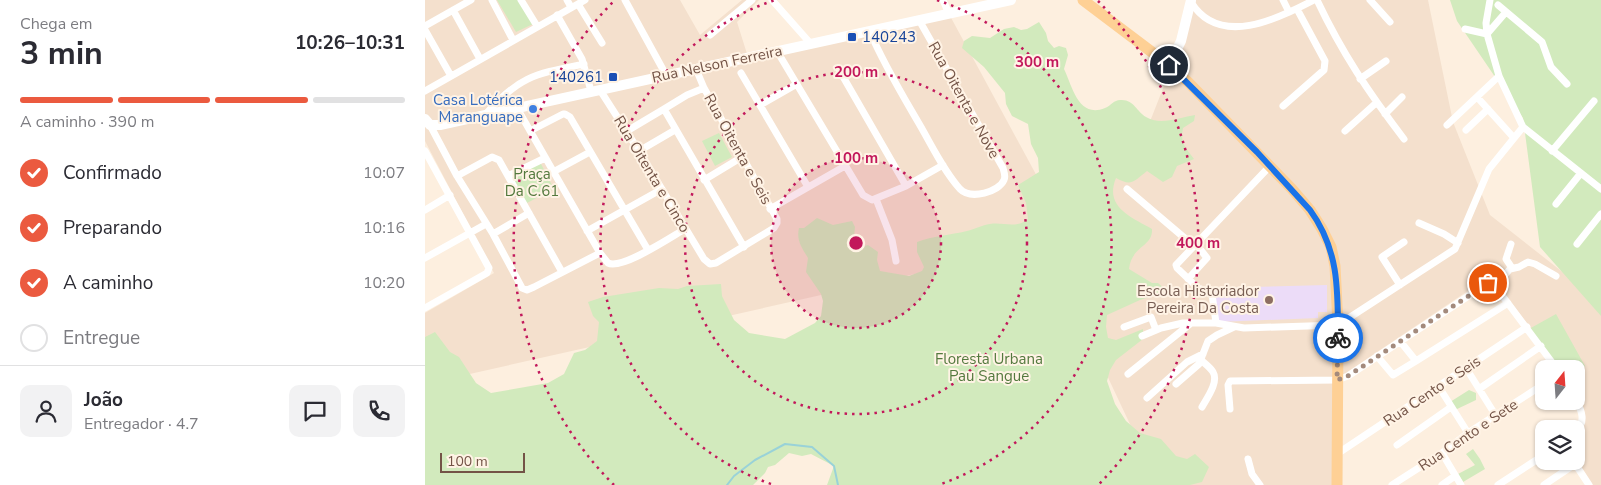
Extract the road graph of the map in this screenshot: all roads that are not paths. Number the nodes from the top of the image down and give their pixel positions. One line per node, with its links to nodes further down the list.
1 (471, 0): 19 (street)
2 (492, 0): 33 (street)
3 (567, 0): 16 (street)
4 (625, 0): 44 (street)
5 (752, 0): 32 (street)
6 (772, 0): 35 (street)
7 (943, 0): 22 (street)
8 (1011, 0): 22 (main road, Rua Nelson Ferreira)
9 (1083, 0): 40 (main road)
10 (1283, 0): 20 (street)
11 (1316, 0): 18 (street); 47 (street)
12 (1370, 0): 25 (street)
13 (1490, 0): 31 (street)
14 (524, 1): 27 (street)
15 (1192, 1): 20 (street); 40 (main road)
16 (578, 4): 23 (street); 34 (street)
17 (1498, 5): 21 (street)
18 (1297, 9): 20 (street); 58 (street)
19 (453, 10): 26 (street); 37 (street)
20 (1289, 12)
21 (1506, 12): 31 (street); 49 (street)
22 (949, 14): 24 (main road, Rua Nelson Ferreira)
23 (557, 15): 27 (street); 39 (street, Rua Oitenta e Cinco)
24 (919, 20): 30 (main road, Rua Nelson Ferreira); 80 (street, Rua Oitenta e Nove)
25 (1390, 22)
26 (425, 26)
27 (537, 26): 33 (street)
28 (1465, 29): 31 (street)
29 (425, 30): 45 (street)
30 (870, 32): 35 (main road, Rua Nelson Ferreira); 80 (street)
31 (1487, 34): 46 (street)
32 (709, 35)
33 (513, 40): 37 (street)
34 (602, 43)
35 (811, 44): 36 (main road, Rua Nelson Ferreira)
36 (777, 51): 42 (main road, Rua Nelson Ferreira); 48 (street)
37 (480, 59): 45 (street)
38 (1386, 61): 47 (street)
39 (584, 64): 51 (street, Rua Oitenta e Cinco); 63 (street)
40 (1169, 65): 82 (main road)
41 (838, 68): 88 (street)
42 (696, 69): 44 (main road, Rua Nelson Ferreira); 50 (street, Rua Oitenta e Seis)
43 (741, 73): 57 (street)
44 (666, 75): 51 (main road, Rua Nelson Ferreira)
45 (451, 76): 52 (street)
46 (1499, 76): 54 (street); 66 (street)
47 (1360, 79): 56 (street)
48 (797, 84): 57 (street); 81 (street)
49 (1567, 84)
50 (704, 88): 60 (street); 78 (street, Rua Oitenta e Seis)
51 (595, 90): 59 (main road, Rua Nelson Ferreira); 70 (street, Rua Oitenta e Cinco)
52 (425, 91)
53 (1402, 97): 62 (street)
54 (1477, 97): 61 (street); 65 (street)
55 (1594, 101): 75 (street)
56 (1376, 103): 62 (street); 71 (street)
57 (760, 105): 89 (street)
58 (1283, 106)
59 (517, 108): 63 (main road, Rua Nelson Ferreira); 69 (street)
60 (664, 108): 67 (street); 70 (street)
61 (1488, 109): 68 (street); 72 (street)
62 (1385, 114): 73 (street)
63 (485, 115): 64 (main road, Rua Nelson Ferreira)
64 (427, 122): 85 (street)
65 (1447, 125)
66 (1523, 127): 72 (street); 75 (street)
67 (675, 130): 74 (street); 87 (street)
68 (1466, 130)
69 (530, 131): 76 (street); 79 (street)
70 (627, 131): 74 (street, Rua Oitenta e Cinco)
71 (1345, 131)
72 (1514, 138): 108 (street)
73 (1404, 139)
74 (639, 150): 90 (street, Rua Oitenta e Cinco)
75 (1552, 151): 84 (street)
76 (590, 152): 83 (street); 98 (street)
77 (426, 156): 93 (street)
78 (742, 156): 87 (street); 96 (street, Rua Oitenta e Seis)
79 (545, 158): 83 (street); 86 (street)
80 (943, 165): 88 (street)
81 (845, 166): 89 (street); 94 (street)
82 (1269, 166): 111 (street); 127 (main road)
83 (553, 172): 104 (street)
84 (1581, 173): 92 (street); 95 (street)
85 (457, 176): 86 (street); 102 (street)
86 (509, 176): 99 (street)
87 (705, 180): 112 (street)
88 (906, 186): 94 (street)
89 (808, 187): 96 (street)
90 (662, 189): 98 (street); 103 (street, Rua Oitenta e Cinco)
91 (1127, 189): 111 (street)
92 (1601, 189)
93 (450, 195): 97 (street); 105 (street)
94 (874, 199): 116 (street)
95 (1556, 204)
96 (770, 209): 112 (street, Rua Oitenta e Seis)
97 (425, 210)
98 (624, 210): 104 (street); 113 (street)
99 (529, 213): 106 (street); 118 (street)
100 (1601, 214): 110 (street)
101 (1419, 223): 108 (street)
102 (486, 224): 105 (street); 106 (street)
103 (685, 229): 112 (street, Rua Oitenta e Cinco); 113 (street)
104 (587, 231): 114 (street)
105 (470, 232): 115 (street); 124 (street)
106 (493, 234): 118 (street)
107 (1404, 242): 121 (street)
108 (1458, 243): 121 (street)
109 (1511, 244): 117 (street)
110 (1577, 244)
111 (1195, 245): 120 (street); 120 (street)
112 (744, 247)
113 (648, 250): 114 (street)
114 (600, 252): 118 (street)
115 (425, 258)
116 (896, 261)
117 (1512, 268): 119 (street); 122 (street)
118 (563, 272)
119 (1556, 276)
120 (1188, 279): 125 (street)
121 (1400, 285): 127 (street)
122 (1495, 286): 123 (street); 133 (street)
123 (1508, 303): 130 (street); 138 (street)
124 (425, 308)
125 (1216, 323): 126 (street); 129 (street)
126 (1190, 324): 131 (street); 140 (street)
127 (1338, 325): 129 (street); 141 (main road)
128 (1124, 327): 131 (street)
129 (1235, 327): 136 (street)
130 (1527, 327): 134 (street); 139 (street, Rua Cento e Seis)
131 (1156, 330): 132 (street)
132 (1142, 336)
133 (1400, 341): 135 (street); 138 (street)
134 (1541, 346): 137 (street); 144 (street)
135 (1377, 356): 138 (street); 141 (street)
136 (1202, 357): 142 (street); 146 (street); 147 (street)
137 (1551, 360)
138 (1416, 361)
139 (1466, 368): 143 (street, Rua Cento e Seis); 144 (street)
140 (1128, 374)
141 (1337, 380): 149 (street); 154 (main road)
142 (1176, 384)
143 (1439, 387): 148 (street); 154 (street, Rua Cento e Seis)
144 (1479, 389): 150 (street)
145 (1535, 390): 150 (street, Rua Cento e Sete)
146 (1147, 398)
147 (1202, 407)
148 (1451, 407): 151 (street); 152 (street)
149 (1230, 409)
150 (1496, 416): 151 (street, Rua Cento e Sete)
151 (1468, 433): 153 (street, Rua Cento e Sete)
152 (1397, 445)
153 (1442, 453): 159 (street); 162 (street, Rua Cento e Sete)
154 (1337, 454): 161 (main road)
155 (1248, 458): 160 (street)
156 (1535, 461): 165 (street)
157 (1564, 470): 166 (street)
158 (1580, 470): 167 (street)
159 (1455, 476): 163 (street); 164 (street)
160 (1260, 485)
161 (1337, 485)
162 (1392, 485)
163 (1442, 485)
164 (1461, 485)
165 (1498, 485)
166 (1544, 485)
167 (1589, 485)

